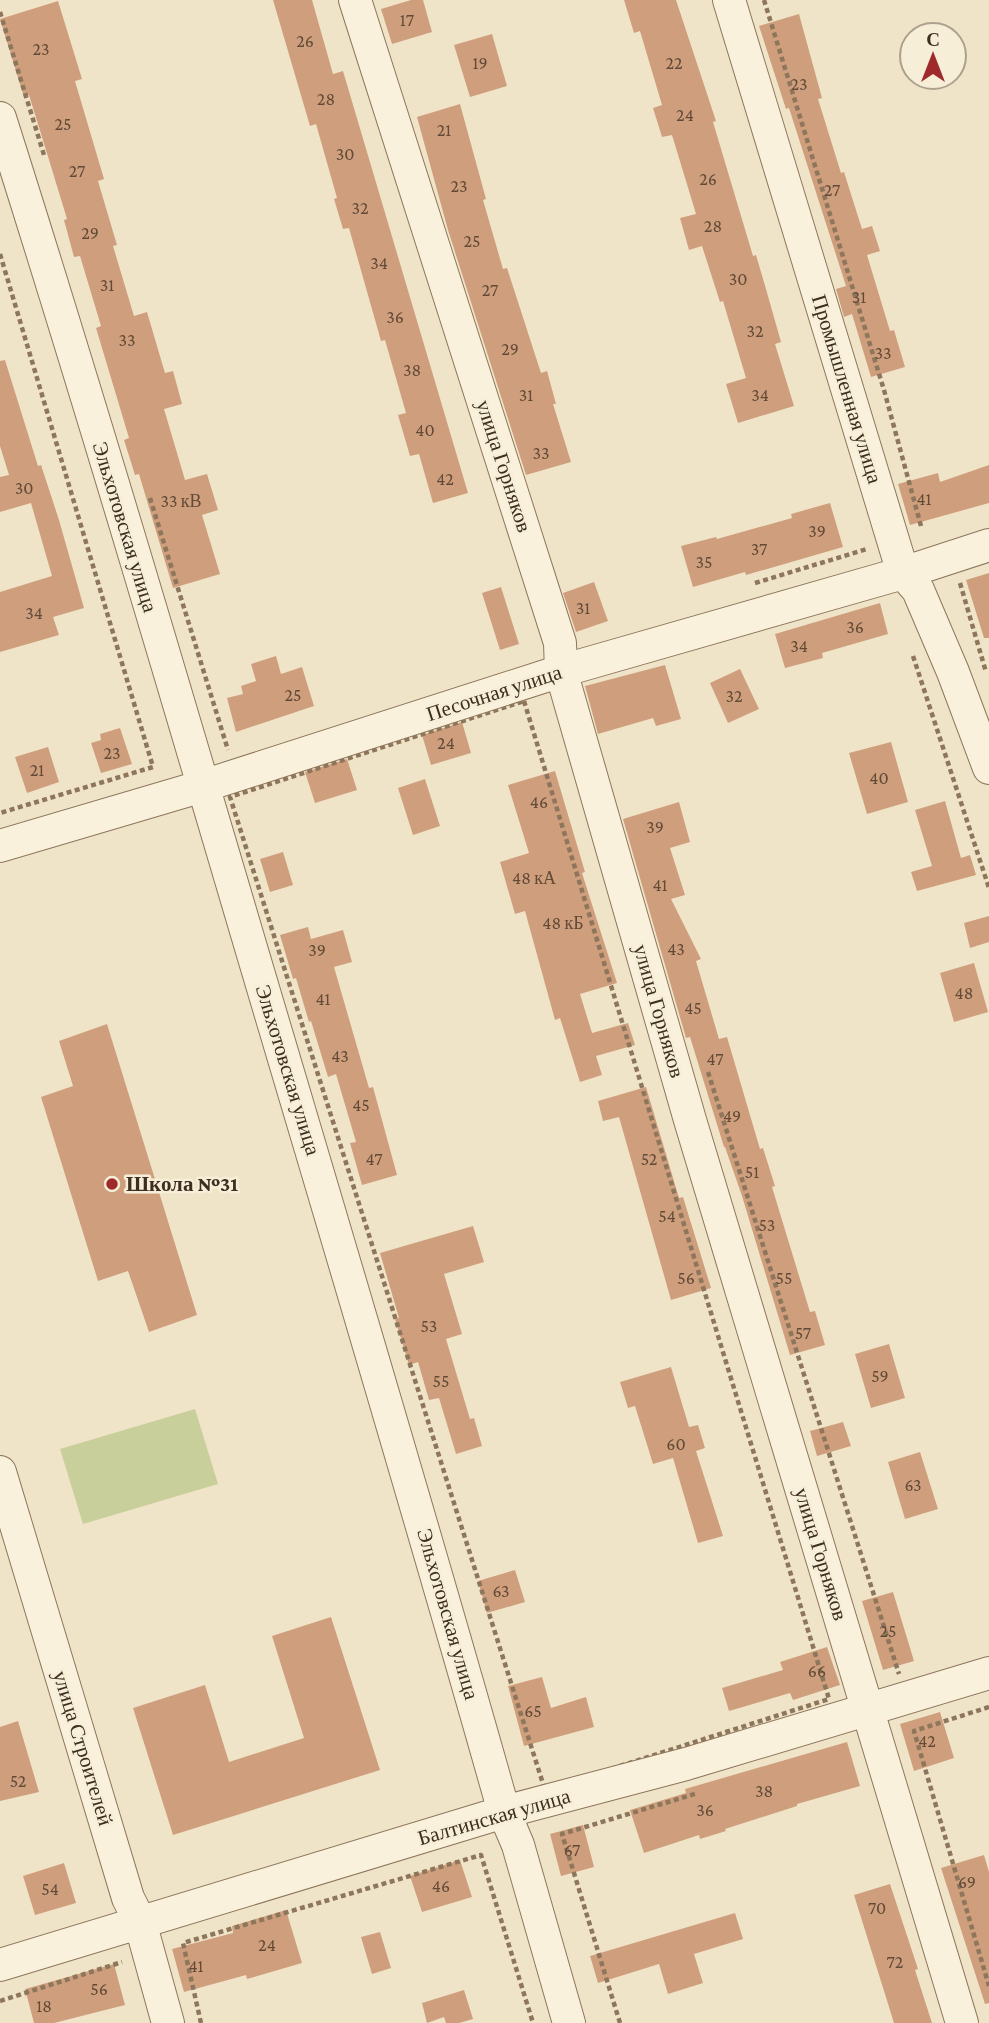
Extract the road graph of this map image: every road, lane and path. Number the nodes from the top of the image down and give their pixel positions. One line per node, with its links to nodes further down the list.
1 (355, 0): 16 (street, улица Горняков)
2 (729, 0): 12 (street, Промышленная улица)
3 (764, 0): 9 (path)
4 (0, 12): 6 (path)
5 (0, 118): 20 (street, Эльхотовская улица)
6 (45, 157)
7 (0, 254): 21 (path)
8 (146, 486): 18 (path)
9 (921, 527)
10 (880, 545): 14 (path)
11 (989, 545): 12 (street, Песочная улица)
12 (903, 573): 16 (street, Песочная улица); 19 (street, Промышленная улица)
13 (957, 574): 17 (path)
14 (748, 585)
15 (911, 649): 23 (path)
16 (561, 671): 20 (street, Песочная улица); 30 (street, улица Горняков)
17 (989, 683)
18 (240, 746)
19 (989, 768)
20 (203, 786): 22 (street, Песочная улица); 32 (street, Эльхотовская улица)
21 (0, 813)
22 (0, 846)
23 (989, 888)
24 (706, 1064): 27 (path)
25 (0, 1472): 33 (street, улица Строителей)
26 (989, 1673): 30 (street, Балтинская улица)
27 (902, 1685)
28 (829, 1699): 28 (path)
29 (989, 1707): 36 (path)
30 (867, 1710): 32 (street, Балтинская улица); 43 (street, улица Горняков)
31 (705, 1790): 42 (path)
32 (504, 1812): 33 (street, Балтинская улица); 41 (street, Эльхотовская улица)
33 (140, 1922): 35 (street, Балтинская улица); 38 (street, улица Строителей)
34 (130, 1960): 37 (path)
35 (0, 1965)
36 (989, 1986)
37 (0, 2001)
38 (168, 2023)
39 (201, 2023): 40 (path)
40 (533, 2023)
41 (569, 2023)
42 (620, 2023)
43 (962, 2023)

